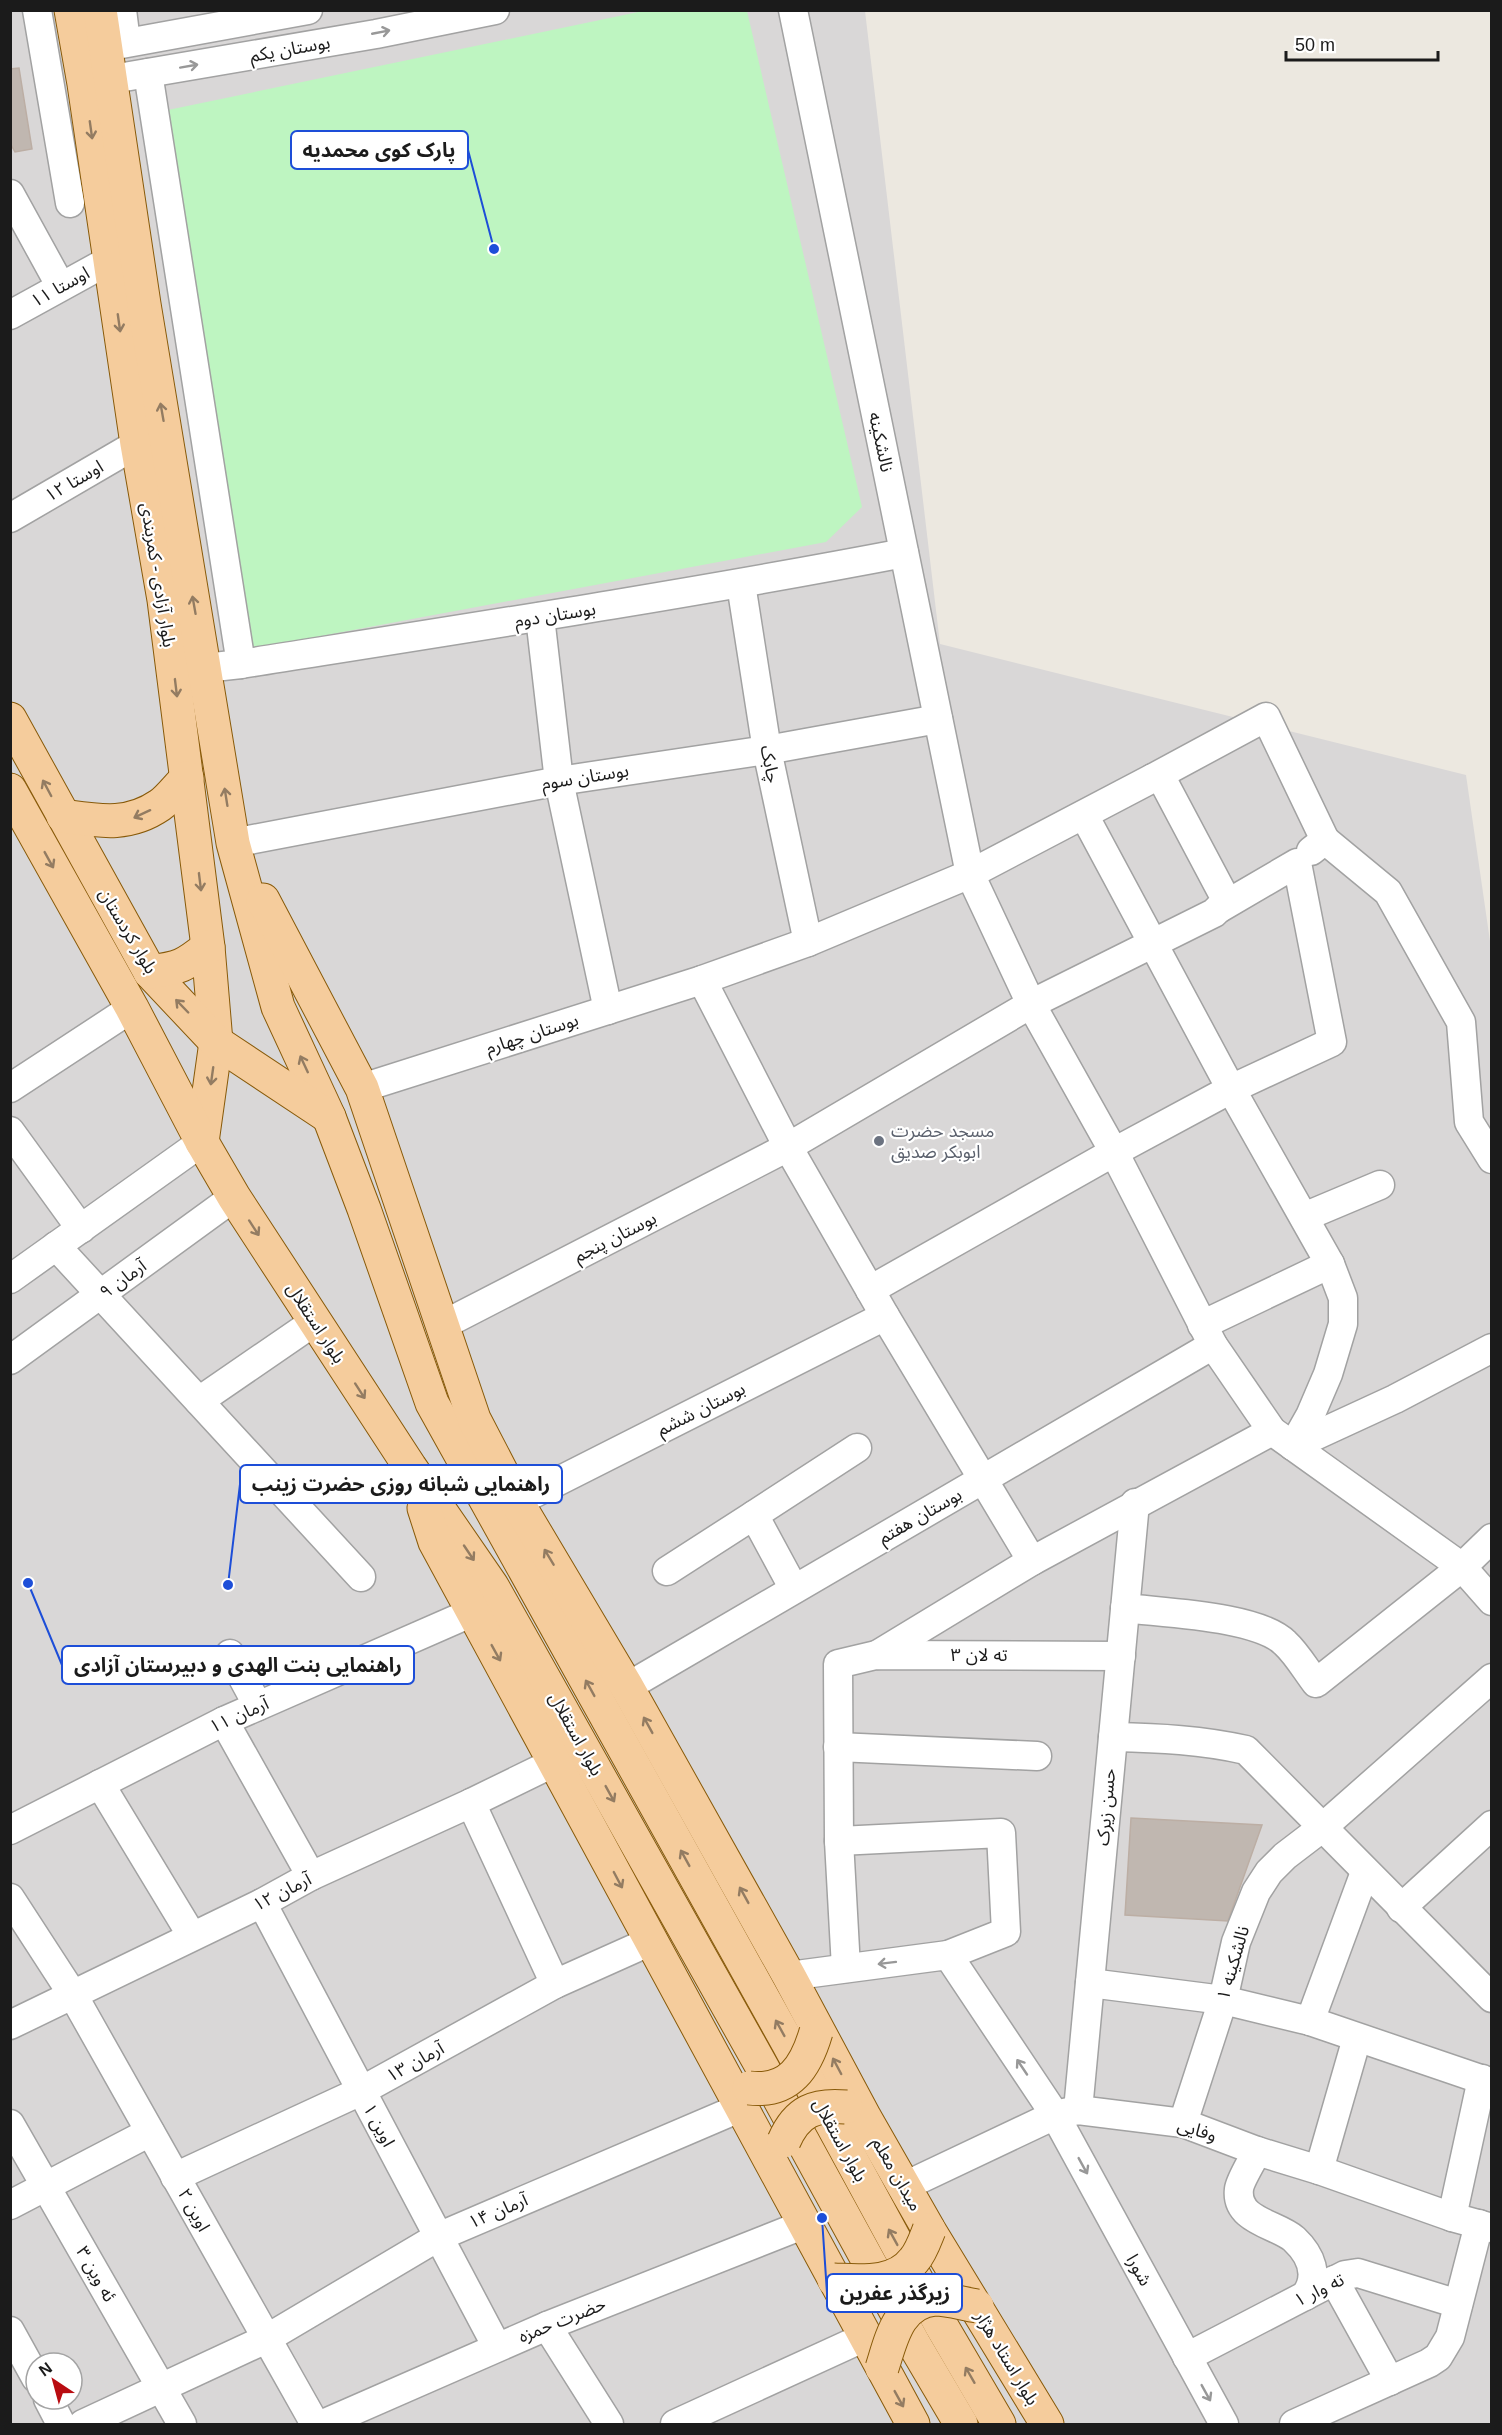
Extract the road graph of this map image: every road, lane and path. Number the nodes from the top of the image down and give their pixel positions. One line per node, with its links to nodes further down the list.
1 (37, 10): 12 (street)
2 (71, 10): 8 (main road, بلوار آزادی - کمربندی)
3 (100, 10): 8 (main road, بلوار آزادی - کمربندی)
4 (122, 10): 8 (street)
5 (308, 10): 8 (street, بوستان یکم)
6 (495, 10): 9 (street, بوستان یکم, one-way to 6)
7 (793, 10): 18 (street, نالشکینه)
8 (104, 47): 10 (main road, بلوار آزادی - کمربندی)
9 (148, 73): 10 (street, بوستان یکم); 21 (street)
10 (98, 81): 13 (main road, بلوار آزادی - کمربندی, one-way to 13); 22 (main road, بلوار آزادی - کمربندی, one-way to 10)
11 (10, 194): 14 (street)
12 (70, 203)
13 (110, 260): 14 (street, اوستا ۱۱); 16 (main road, بلوار آزادی - کمربندی, one-way to 16)
14 (60, 285): 15 (street, اوستا ۱۱)
15 (10, 315)
16 (137, 444): 17 (street, اوستا ۱۲); 26 (main road, بلوار آزادی - کمربندی, one-way to 26)
17 (10, 518)
18 (904, 553): 19 (street, بوستان دوم); 24 (street, نالشکینه)
19 (741, 584): 20 (street, بوستان دوم); 25 (street, چابک)
20 (540, 617): 21 (street, بوستان دوم); 28 (street)
21 (241, 664): 22 (street, بوستان دوم)
22 (205, 668): 33 (main road, بلوار آزادی - کمربندی, one-way to 22)
23 (10, 719): 31 (main road, بلوار کردستان, one-way to 23)
24 (938, 719): 25 (street, بوستان سوم); 35 (street, نالشکینه)
25 (767, 750): 28 (street, بوستان سوم); 37 (street, چابک)
26 (187, 778): 31 (main road, one-way to 31); 39 (main road, بلوار آزادی - کمربندی, one-way to 39)
27 (1153, 778): 30 (street, بوستان چهارم); 32 (street, بوستان چهارم); 36 (street)
28 (559, 780): 33 (street, بوستان سوم); 44 (street)
29 (15, 813): 43 (main road, بلوار کردستان, one-way to 43)
30 (1084, 815): 35 (street, بوستان چهارم); 38 (street)
31 (63, 816): 40 (main road, بلوار کردستان)
32 (1325, 840): 34 (street, بوستان پنجم); 54 (street)
33 (233, 843): 47 (main road, میدان معلم); 49 (main road, بلوار آزادی - کمربندی, one-way to 33)
34 (1297, 863): 36 (street, بوستان پنجم); 48 (street)
35 (970, 874): 37 (street, بوستان چهارم); 42 (street, نالشکینه)
36 (1220, 908): 38 (street, بوستان پنجم)
37 (808, 942): 41 (street, بوستان چهارم)
38 (1152, 943): 42 (street, بوستان پنجم); 48 (street)
39 (208, 947): 40 (main road); 45 (main road, بلوار آزادی - کمربندی)
40 (150, 972): 45 (main road, بلوار کردستان, one-way to 40)
41 (702, 980): 44 (street, بوستان چهارم); 52 (street)
42 (1031, 1004): 52 (street, بوستان پنجم); 53 (street, نالشکینه)
43 (132, 1008): 46 (street); 51 (main road, بلوار کردستان)
44 (608, 1010): 47 (street, بوستان چهارم)
45 (216, 1042): 49 (main road, بلوار کردستان); 51 (main road, بلوار آزادی - کمربندی, one-way to 51)
46 (10, 1088)
47 (362, 1088): 66 (main road, میدان معلم)
48 (1231, 1089): 53 (street); 57 (street)
49 (329, 1117): 165 (main road, بلوار استقلال, one-way to 49)
50 (10, 1131): 58 (street)
51 (202, 1142): 56 (main road, بلوار استقلال); 58 (street)
52 (788, 1147): 62 (street); 66 (street, بوستان پنجم)
53 (1113, 1152): 62 (street); 67 (street, نالشکینه)
54 (1491, 1159)
55 (1380, 1185): 57 (street)
56 (234, 1197): 63 (street, آرمان ۹); 65 (main road, بلوار استقلال, one-way to 65)
57 (1304, 1217): 60 (street)
58 (81, 1229): 59 (street)
59 (56, 1246): 61 (street); 63 (street)
60 (1330, 1264): 67 (street, بوستان هفتم); 71 (street)
61 (10, 1279)
62 (870, 1290): 64 (street)
63 (101, 1295): 69 (street, آرمان ۹); 70 (street)
64 (885, 1316): 74 (street); 75 (street, بوستان ششم)
65 (314, 1322): 70 (street); 73 (main road, بلوار استقلال, one-way to 73)
66 (441, 1326): 75 (main road, میدان معلم)
67 (1208, 1335): 71 (street, نالشکینه); 74 (street, بوستان هفتم)
68 (1489, 1354): 71 (street)
69 (10, 1360)
70 (199, 1401): 82 (street)
71 (1282, 1439): 76 (street); 80 (street, نالشکینه)
72 (857, 1448): 77 (street)
73 (410, 1467): 86 (main road); 164 (main road, بلوار استقلال, one-way to 164)
74 (982, 1479): 79 (street); 83 (street, بوستان هفتم)
75 (517, 1502): 91 (main road, میدان معلم, one-way to 75)
76 (1135, 1503): 79 (street); 85 (street, حسن زیرک)
77 (754, 1515): 81 (street); 83 (street)
78 (1491, 1538): 80 (street)
79 (1032, 1561): 88 (street)
80 (1462, 1567): 84 (street, نالشکینه); 85 (street)
81 (667, 1571)
82 (361, 1577)
83 (794, 1589): 91 (street, بوستان هفتم)
84 (1491, 1601)
85 (1125, 1608): 89 (street, حسن زیرک)
86 (473, 1612): 92 (street, آرمان ۱۱); 97 (main road, one-way to 97)
87 (230, 1654): 92 (street)
88 (876, 1655): 89 (street, ته لان ۳); 95 (street, ته لان ۳)
89 (1121, 1656): 94 (street, حسن زیرک)
90 (1491, 1678): 101 (street, نالشکینه ۱)
91 (627, 1687): 113 (main road, میدان معلم, one-way to 91)
92 (258, 1706): 93 (street, آرمان ۱۱)
93 (224, 1720): 98 (street, آرمان ۱۱); 105 (street)
94 (1113, 1737): 101 (street); 114 (street, حسن زیرک)
95 (838, 1747): 96 (street); 103 (street)
96 (1037, 1756)
97 (555, 1762): 99 (street, آرمان ۱۲); 110 (main road, one-way to 110)
98 (100, 1784): 102 (street, آرمان ۱۱); 109 (street)
99 (471, 1803): 105 (street, آرمان ۱۲); 115 (street)
100 (1491, 1825): 108 (street)
101 (1323, 1827): 104 (street); 118 (street, نالشکینه ۱)
102 (10, 1830)
103 (839, 1841): 111 (street); 112 (street)
104 (1365, 1872): 108 (street); 119 (street)
105 (311, 1876): 107 (street, آرمان ۱۲)
106 (10, 1898): 116 (street, اوین ۲)
107 (262, 1903): 109 (street, آرمان ۱۲); 125 (street, اوین ۱)
108 (1401, 1908): 117 (street)
109 (192, 1936): 116 (street, آرمان ۱۲)
110 (651, 1941): 115 (street, آرمان ۱۳); 124 (main road)
111 (948, 1955): 112 (street, one-way to 112); 127 (street, شورا, one-way to 111)
112 (846, 1968): 113 (street)
113 (789, 1976): 121 (main road, میدان معلم)
114 (1090, 1983): 118 (street); 127 (street, حسن زیرک)
115 (555, 1984): 125 (street, آرمان ۱۳)
116 (73, 1995): 120 (street, آرمان ۱۲); 130 (street, اوین ۲)
117 (1490, 1995)
118 (1223, 2000): 119 (street); 128 (street, نالشکینه ۱)
119 (1310, 2021): 122 (street)
120 (10, 2025)
121 (815, 2028): 124 (main road, bridge); 126 (main road, میدان معلم, one-way to 121)
122 (1357, 2038): 123 (street); 133 (street)
123 (1487, 2081): 138 (street)
124 (738, 2090): 132 (main road); 141 (street, آرمان ۱۴)
125 (362, 2091): 134 (street, آرمان ۱۳); 141 (street, اوین ۱)
126 (855, 2112): 132 (main road, bridge); 135 (main road, میدان معلم)
127 (1066, 2113): 128 (street, وفایی); 135 (street); 153 (street, شورا, one-way to 153)
128 (1183, 2123): 131 (street, وفایی)
129 (10, 2124): 136 (street, ئه وین ۳)
130 (150, 2132): 134 (street, اوین ۲); 136 (street)
131 (1257, 2151): 133 (street, وفایی); 144 (street)
132 (779, 2153): 139 (main road)
133 (1319, 2170): 138 (street, وفایی)
134 (175, 2177): 150 (street, اوین ۲)
135 (905, 2186): 140 (main road, میدان معلم)
136 (46, 2187): 137 (street); 156 (street, ئه وین ۳)
137 (10, 2205)
138 (1474, 2223): 145 (street)
139 (805, 2224): 142 (main road); 147 (street, حضرت حمزه)
140 (929, 2230): 142 (main road, bridge); 146 (main road, بلوار استاد هژار)
141 (438, 2237): 150 (street, آرمان ۱۴); 151 (street, اوین ۱)
142 (834, 2280): 149 (main road)
143 (1334, 2280): 144 (street, ته وار ۱); 145 (street, ته وار ۱); 155 (street)
144 (1305, 2296): 153 (street, ته وار ۱)
145 (1458, 2304): 155 (street)
146 (977, 2306): 154 (main road, bridge); 166 (main road, بلوار استاد هژار)
147 (547, 2326): 151 (street, حضرت حمزه); 161 (street)
148 (10, 2331): 152 (street)
149 (865, 2337): 154 (main road); 162 (street)
150 (266, 2339): 156 (street, آرمان ۱۴); 159 (street, اوین ۲)
151 (497, 2347): 160 (street, حضرت حمزه)
152 (24, 2356)
153 (1187, 2357): 167 (street, شورا, one-way to 167)
154 (882, 2368): 163 (main road, one-way to 163)
155 (1390, 2381): 168 (street)
156 (161, 2389): 157 (street, آرمان ۱۴); 158 (street, ئه وین ۳)
157 (83, 2424)
158 (182, 2424)
159 (315, 2424)
160 (323, 2424)
161 (609, 2424)
162 (675, 2424)
163 (913, 2424)
164 (961, 2424)
165 (999, 2424)
166 (1047, 2424)
167 (1224, 2424)
168 (1294, 2424)

